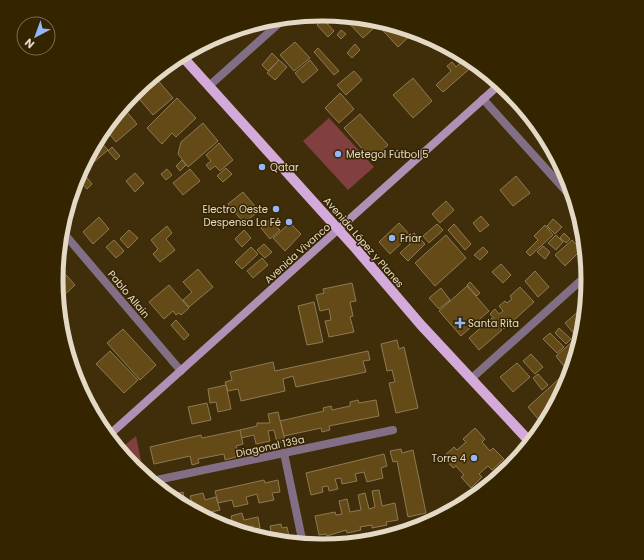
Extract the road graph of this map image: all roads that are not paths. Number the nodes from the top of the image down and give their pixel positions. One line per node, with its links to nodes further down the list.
1 (277, 25): 3 (street)
2 (186, 60): 3 (main road, Avenida López y Planes)
3 (209, 86): 7 (main road, Avenida López y Planes)
4 (496, 88): 5 (main road, Avenida Vivanco)
5 (483, 99): 6 (street); 7 (main road, Avenida Vivanco)
6 (564, 189)
7 (338, 230): 10 (main road, Avenida Vivanco); 11 (main road, Avenida López y Planes)
8 (67, 237): 10 (street, Pablo Allain)
9 (581, 281): 11 (street)
10 (181, 371): 13 (main road, Avenida Vivanco)
11 (472, 378): 14 (main road, Avenida López y Planes)
12 (393, 430): 15 (street, Diagonal 139a)
13 (113, 432)
14 (526, 439)
15 (284, 453): 16 (street, Diagonal 139a); 17 (street)
16 (157, 480)
17 (303, 538)

